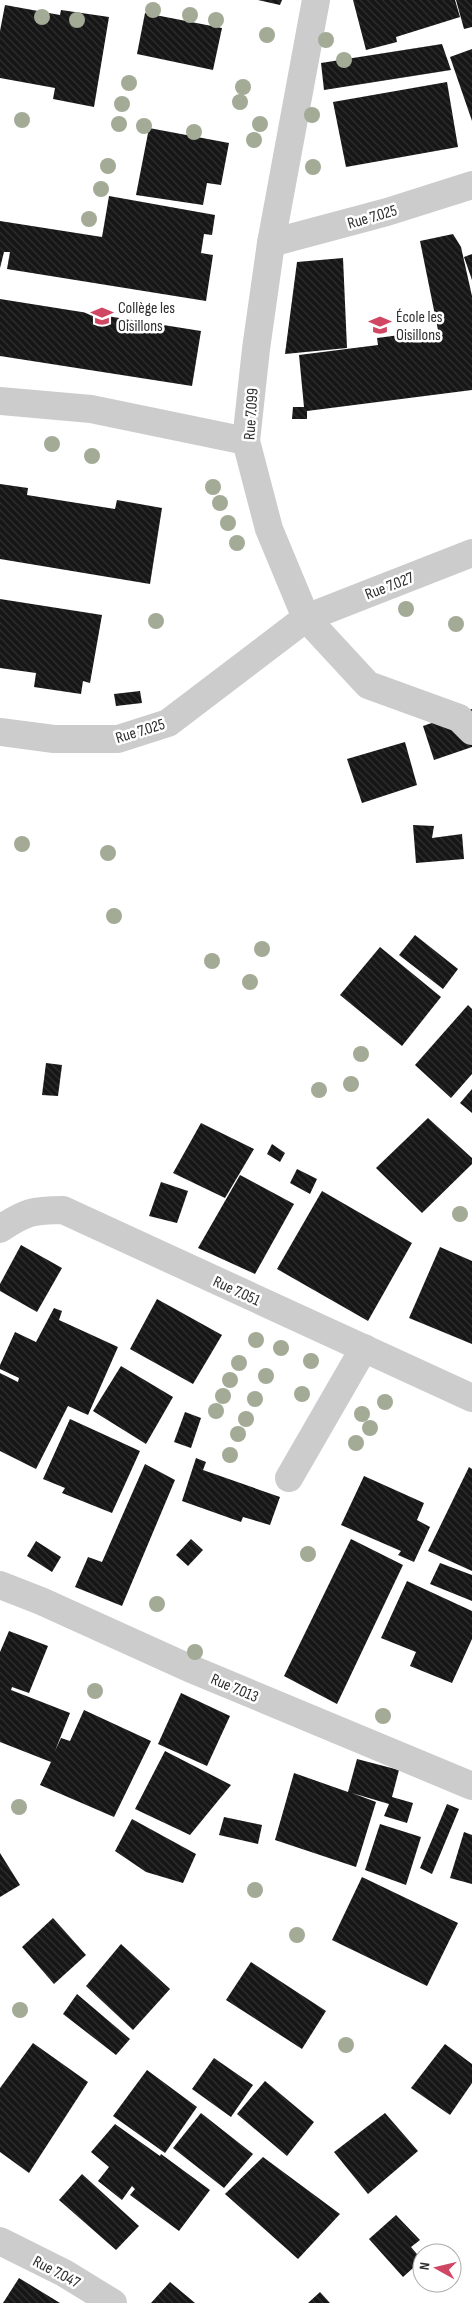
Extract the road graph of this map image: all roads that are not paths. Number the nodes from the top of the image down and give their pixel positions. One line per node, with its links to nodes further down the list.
1 (316, 0): 3 (street, Rue 7.099)
2 (472, 185): 3 (street, Rue 7.025)
3 (271, 243): 5 (street, Rue 7.099)
4 (0, 401): 5 (street)
5 (246, 441): 7 (street, Rue 7.099)
6 (472, 553): 7 (street, Rue 7.027)
7 (306, 618): 8 (street, Rue 7.099); 9 (street, Rue 7.025)
8 (472, 730)
9 (0, 732)
10 (0, 1229): 11 (street, Rue 7.051)
11 (364, 1348): 12 (street, Rue 7.051); 13 (street)
12 (472, 1398)
13 (289, 1478)
14 (0, 1585): 15 (street, Rue 7.013)
15 (472, 1786)
16 (0, 2241): 17 (street, Rue 7.047)
17 (113, 2303)

